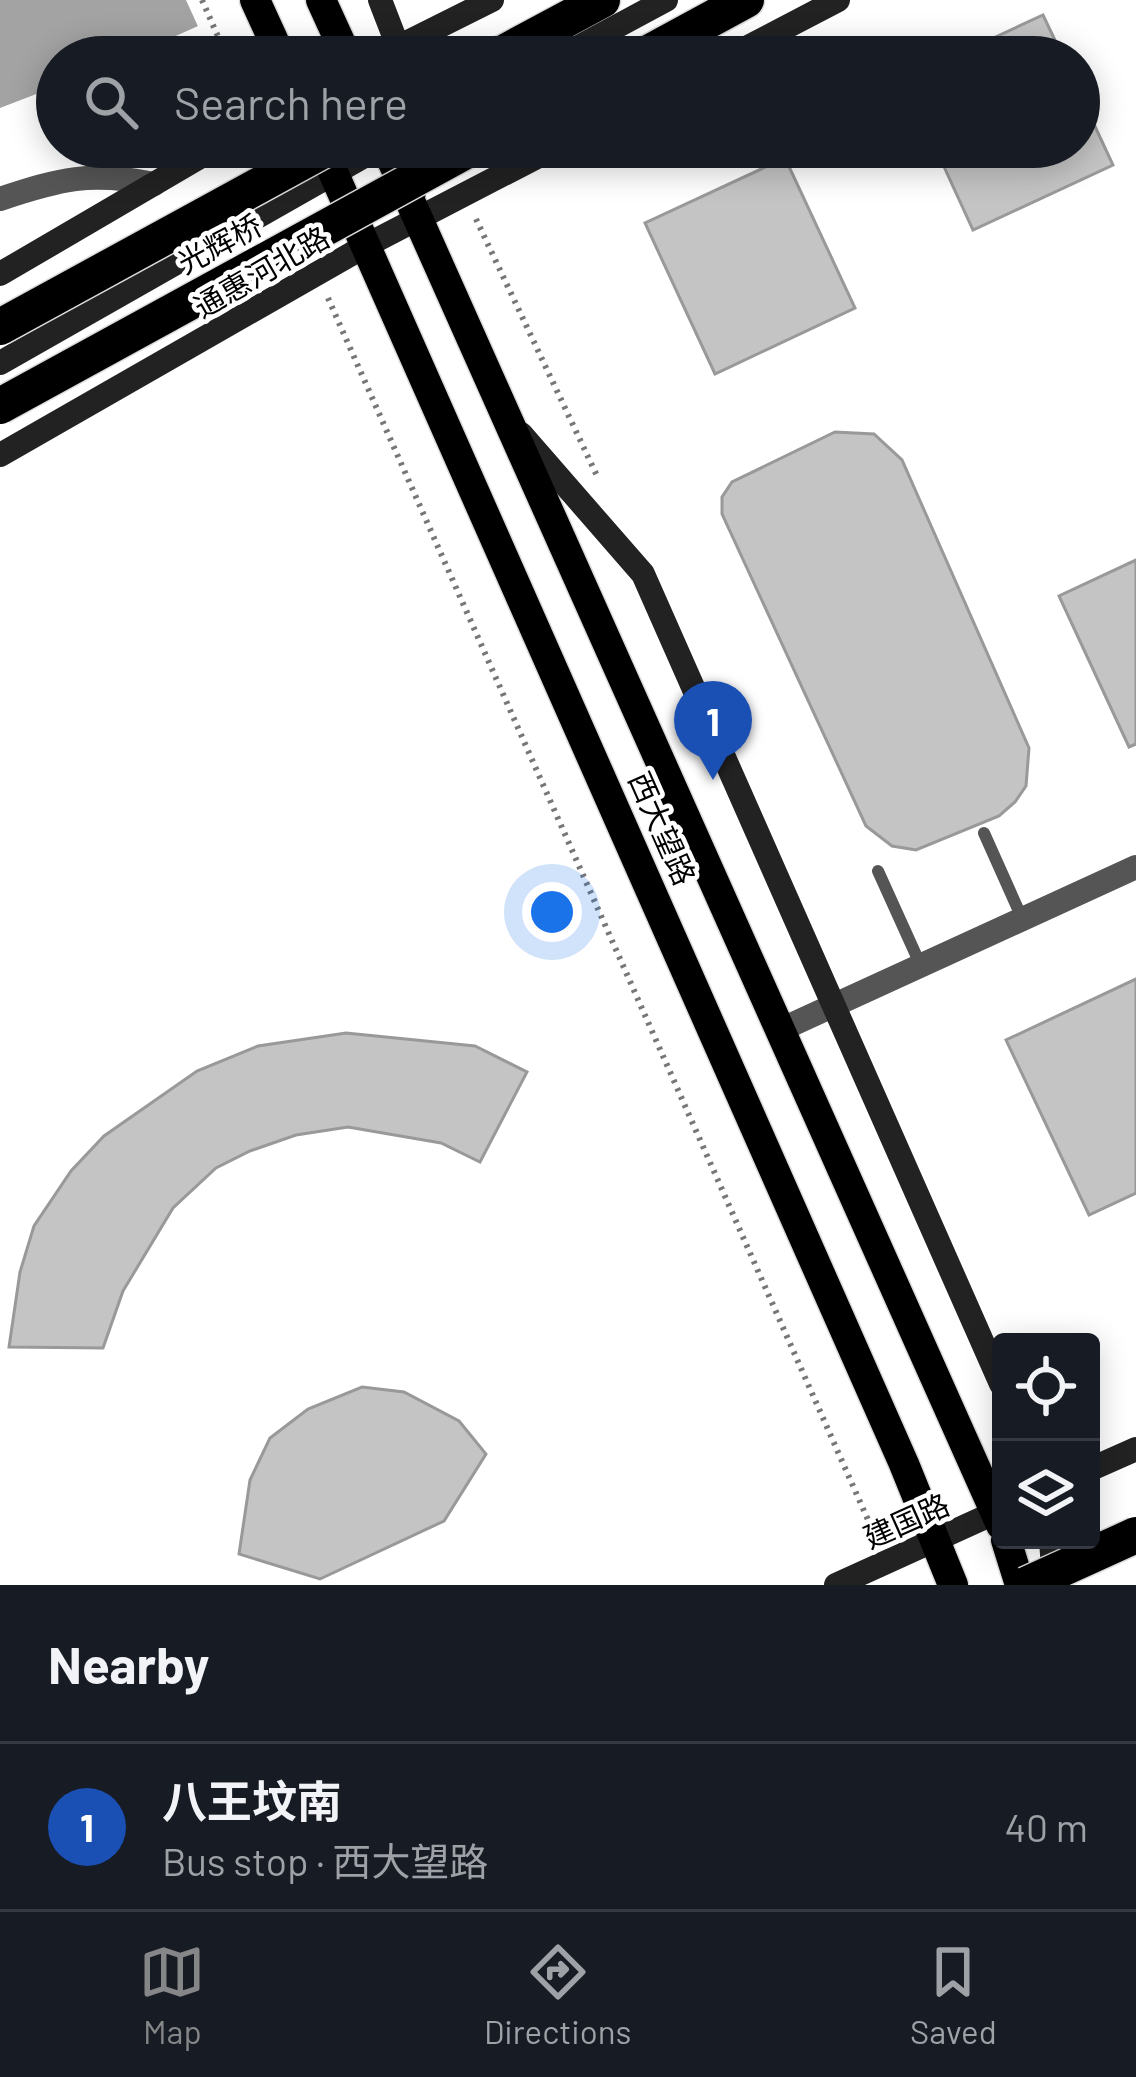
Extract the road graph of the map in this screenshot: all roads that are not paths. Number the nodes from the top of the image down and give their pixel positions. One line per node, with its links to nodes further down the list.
1 (255, 0): 8 (main road)
2 (321, 0): 9 (main road)
3 (492, 0): 10 (street)
4 (602, 0): 11 (highway)
5 (666, 0): 12 (street)
6 (746, 0): 13 (highway)
7 (838, 0): 14 (street)
8 (271, 36)
9 (337, 36)
10 (425, 36)
11 (535, 36)
12 (599, 36)
13 (679, 36)
14 (769, 36)
15 (181, 168): 23 (street)
16 (303, 168): 28 (highway, 光辉桥, bridge)
17 (308, 168): 29 (street)
18 (334, 168): 26 (main road, 西大望路)
19 (393, 168): 25 (main road, 西大望路)
20 (412, 168): 25 (street, 西大望路)
21 (435, 168): 30 (highway, 光辉桥, bridge)
22 (515, 168): 25 (street, 通惠河北路)
23 (154, 184): 24 (street); 27 (street)
24 (0, 199)
25 (417, 219): 26 (street, 通惠河北路); 31 (main road, 西大望路)
26 (367, 245): 32 (street, 通惠河北路); 46 (main road, 西大望路)
27 (0, 274)
28 (0, 327)
29 (0, 363)
30 (0, 406)
31 (506, 417): 38 (street, 西大望路); 39 (main road, 西大望路)
32 (0, 455)
33 (984, 833): 36 (lane)
34 (1136, 867): 36 (street)
35 (878, 871): 37 (lane)
36 (1022, 918): 37 (street)
37 (921, 966): 38 (street)
38 (831, 1006): 39 (street); 40 (street, 西大望路)
39 (780, 1030): 43 (main road, 西大望路)
40 (992, 1364)
41 (1136, 1449): 42 (street)
42 (1100, 1465)
43 (992, 1502)
44 (992, 1524): 46 (street, 建国路)
45 (1136, 1534): 51 (highway, bridge)
46 (937, 1538): 49 (street, 建国路); 50 (main road, 西大望路)
47 (1010, 1549): 51 (main road, 西大望路)
48 (1052, 1549): 52 (street)
49 (836, 1585)
50 (953, 1585)
51 (1023, 1585)
52 (1054, 1585)

